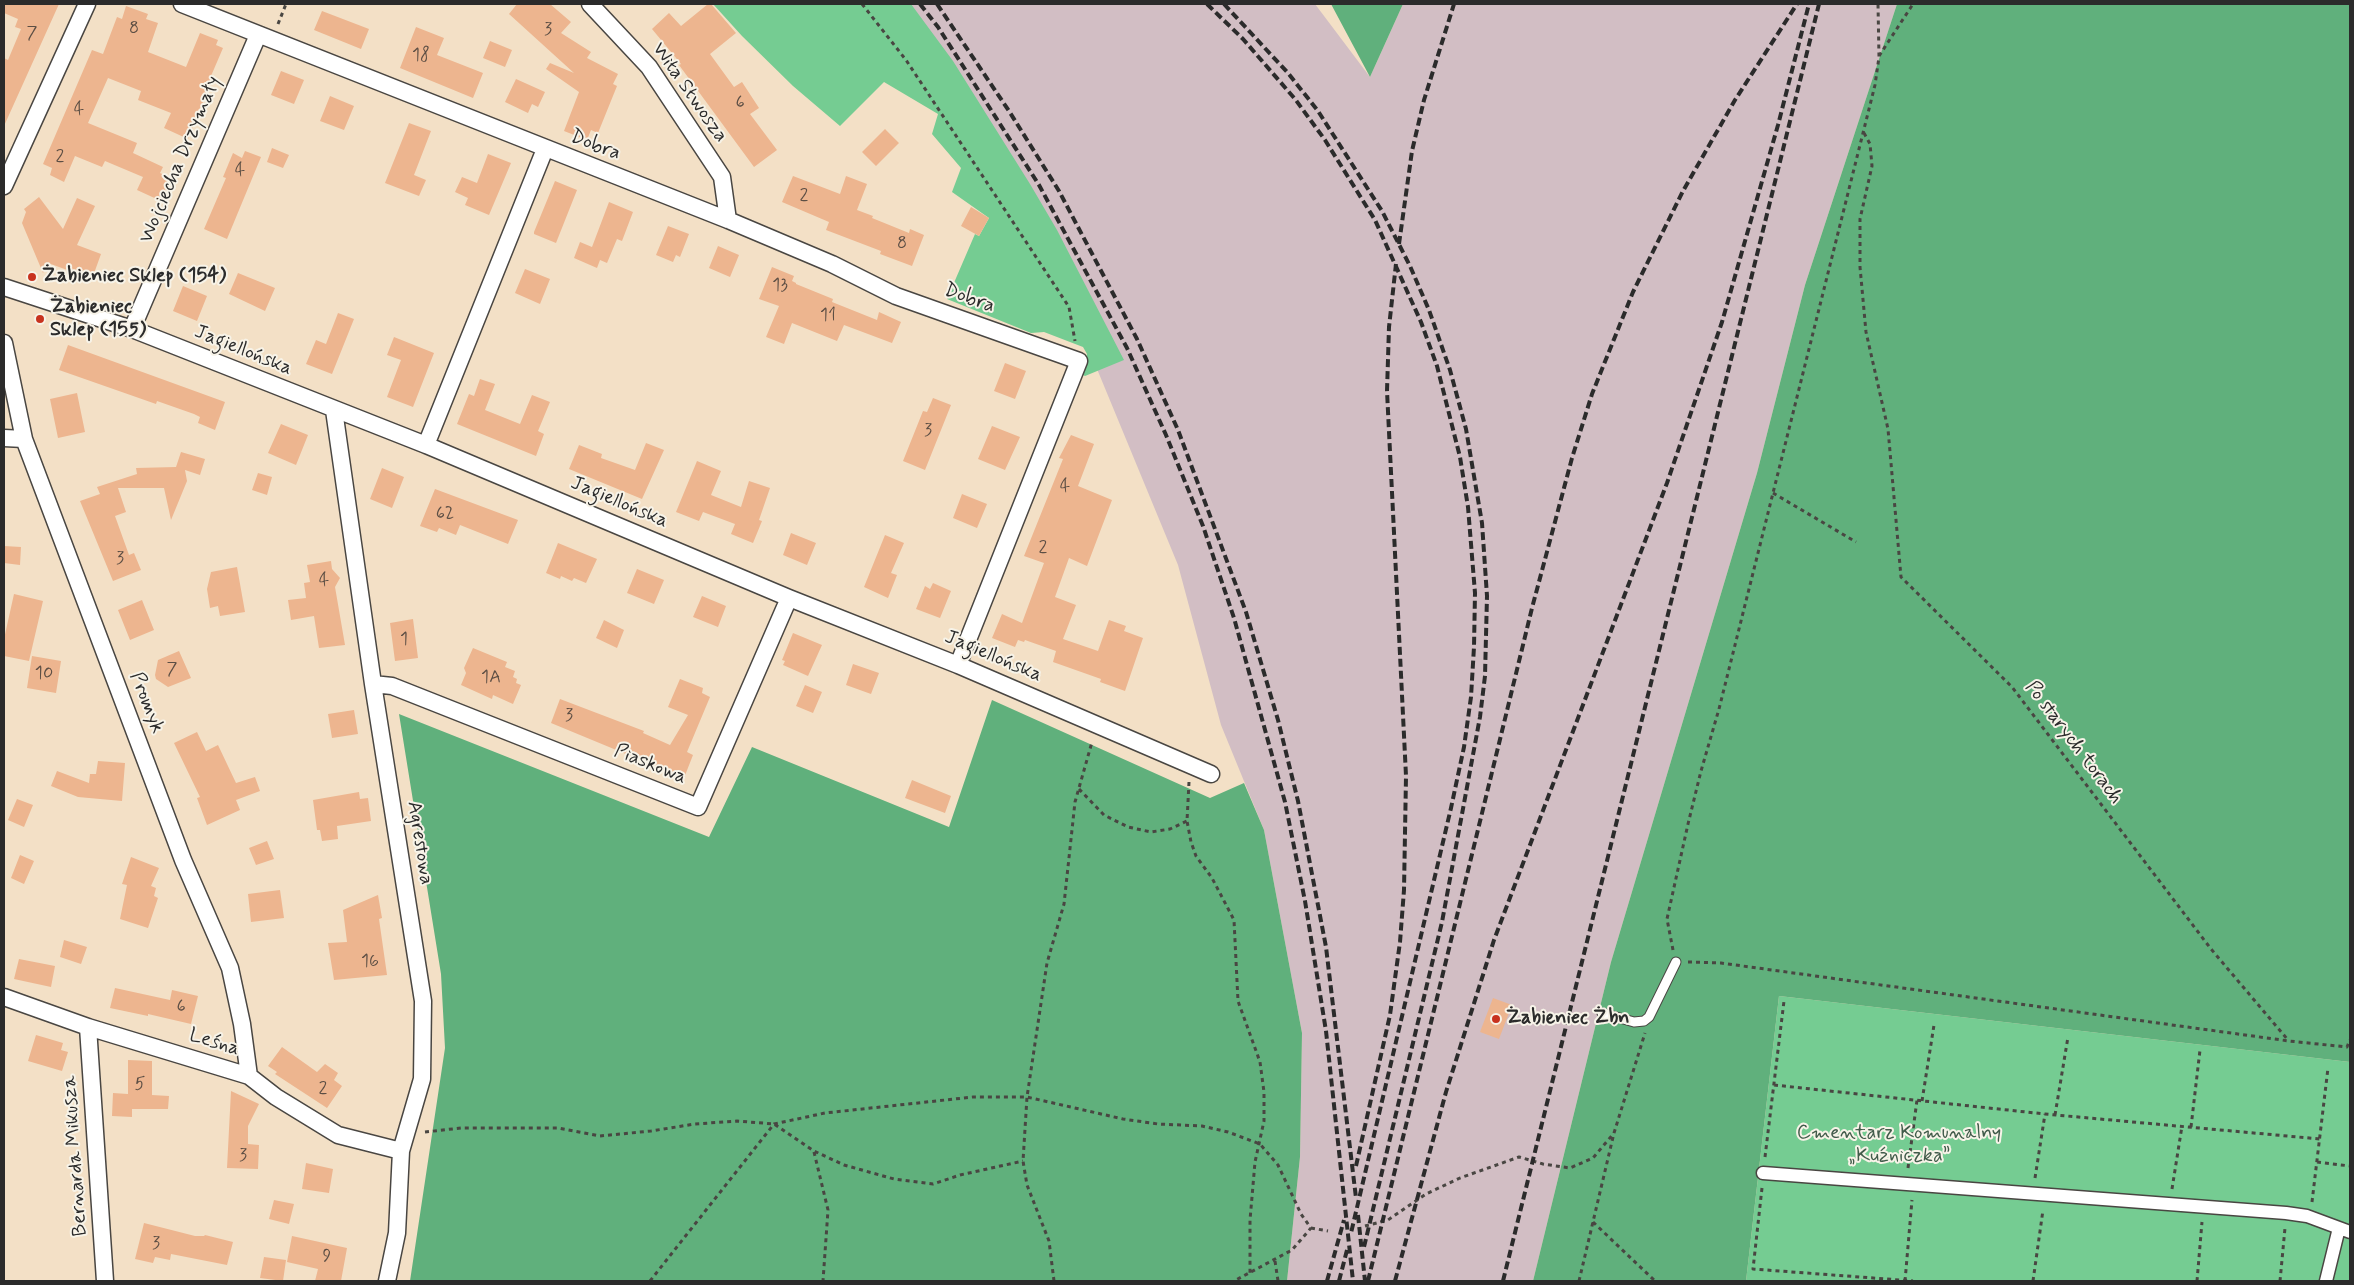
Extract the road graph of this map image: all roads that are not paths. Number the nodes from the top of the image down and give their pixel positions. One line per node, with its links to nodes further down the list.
1 (87, 4): 6 (street)
2 (182, 4): 4 (street, Dobra)
3 (590, 4): 7 (street, Wita Stwosza)
4 (258, 35): 5 (street, Dobra); 9 (street, Wojciecha Drzymały)
5 (545, 149): 7 (street, Dobra); 14 (street, Dobra)
6 (4, 186)
7 (728, 220): 16 (street, Dobra)
8 (4, 287): 9 (street, Jagiellońska)
9 (132, 329): 11 (street, Jagiellońska)
10 (4, 343): 13 (street, Promyk)
11 (334, 410): 14 (street, Jagiellońska); 17 (street, Agrestowa)
12 (4, 438): 13 (street)
13 (24, 439): 23 (street, Promyk)
14 (426, 445): 15 (street, Jagiellońska)
15 (789, 598): 16 (street, Jagiellońska); 17 (street, Piaskowa)
16 (958, 665): 18 (street, Jagiellońska)
17 (372, 684): 24 (street, Agrestowa)
18 (1211, 774)
19 (1676, 962): 21 (lane)
20 (4, 997): 22 (street, Leśna)
21 (1602, 1013)
22 (88, 1027): 23 (street, Leśna); 27 (street, Bernarda Mikusza)
23 (249, 1076): 24 (street, Leśna)
24 (401, 1152): 28 (street, Agrestowa)
25 (1763, 1173): 26 (street)
26 (2344, 1230): 29 (street)
27 (105, 1281)
28 (387, 1281)
29 (2326, 1281)

